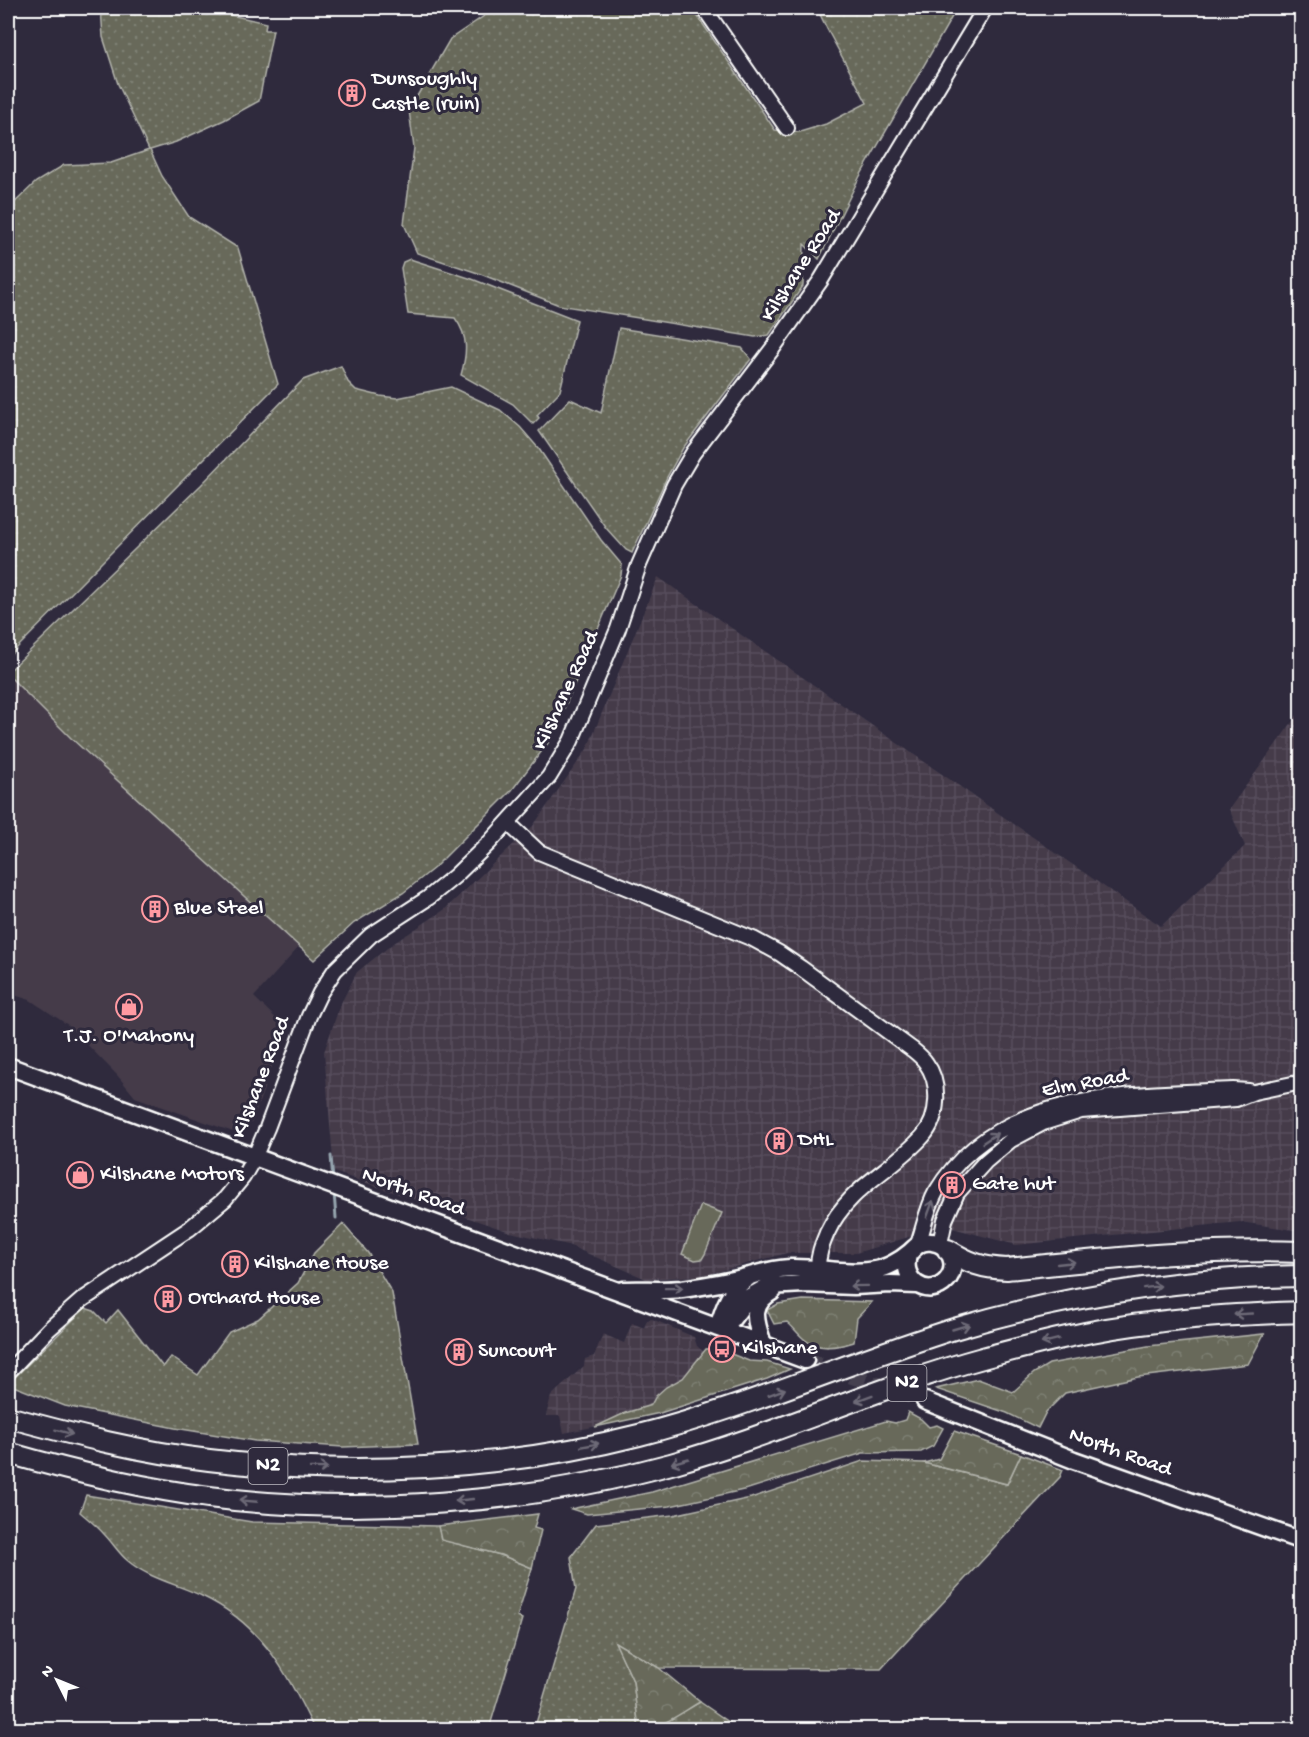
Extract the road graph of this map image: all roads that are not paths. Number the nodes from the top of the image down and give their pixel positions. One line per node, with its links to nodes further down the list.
1 (704, 8): 3 (street)
2 (985, 8): 4 (street, Kilshane Road)
3 (787, 128)
4 (508, 823): 8 (street, Kilshane Road); 12 (street)
5 (8, 1066): 8 (main road, North Road)
6 (1302, 1082): 7 (street, Elm Road)
7 (1254, 1092): 9 (street, Elm Road); 10 (street, Elm Road, one-way to 7)
8 (254, 1158): 17 (main road, North Road); 22 (street, Kilshane Road)
9 (944, 1247): 10 (main road); 11 (highway, one-way to 11); 16 (main road)
10 (914, 1249): 12 (main road); 16 (main road)
11 (1302, 1252)
12 (818, 1268): 13 (main road)
13 (750, 1276): 17 (main road, one-way to 13); 19 (main road)
14 (1302, 1276): 24 (highway, N2, one-way to 14)
15 (784, 1285): 16 (main road, one-way to 15); 19 (main road); 20 (main road)
16 (917, 1285)
17 (616, 1290): 19 (main road, North Road)
18 (1302, 1312): 25 (highway, N2, one-way to 25)
19 (718, 1328): 20 (main road, North Road)
20 (763, 1344): 21 (main road, North Road)
21 (805, 1360)
22 (8, 1372)
23 (925, 1401): 26 (main road, North Road)
24 (8, 1417)
25 (8, 1453)
26 (1302, 1541)

